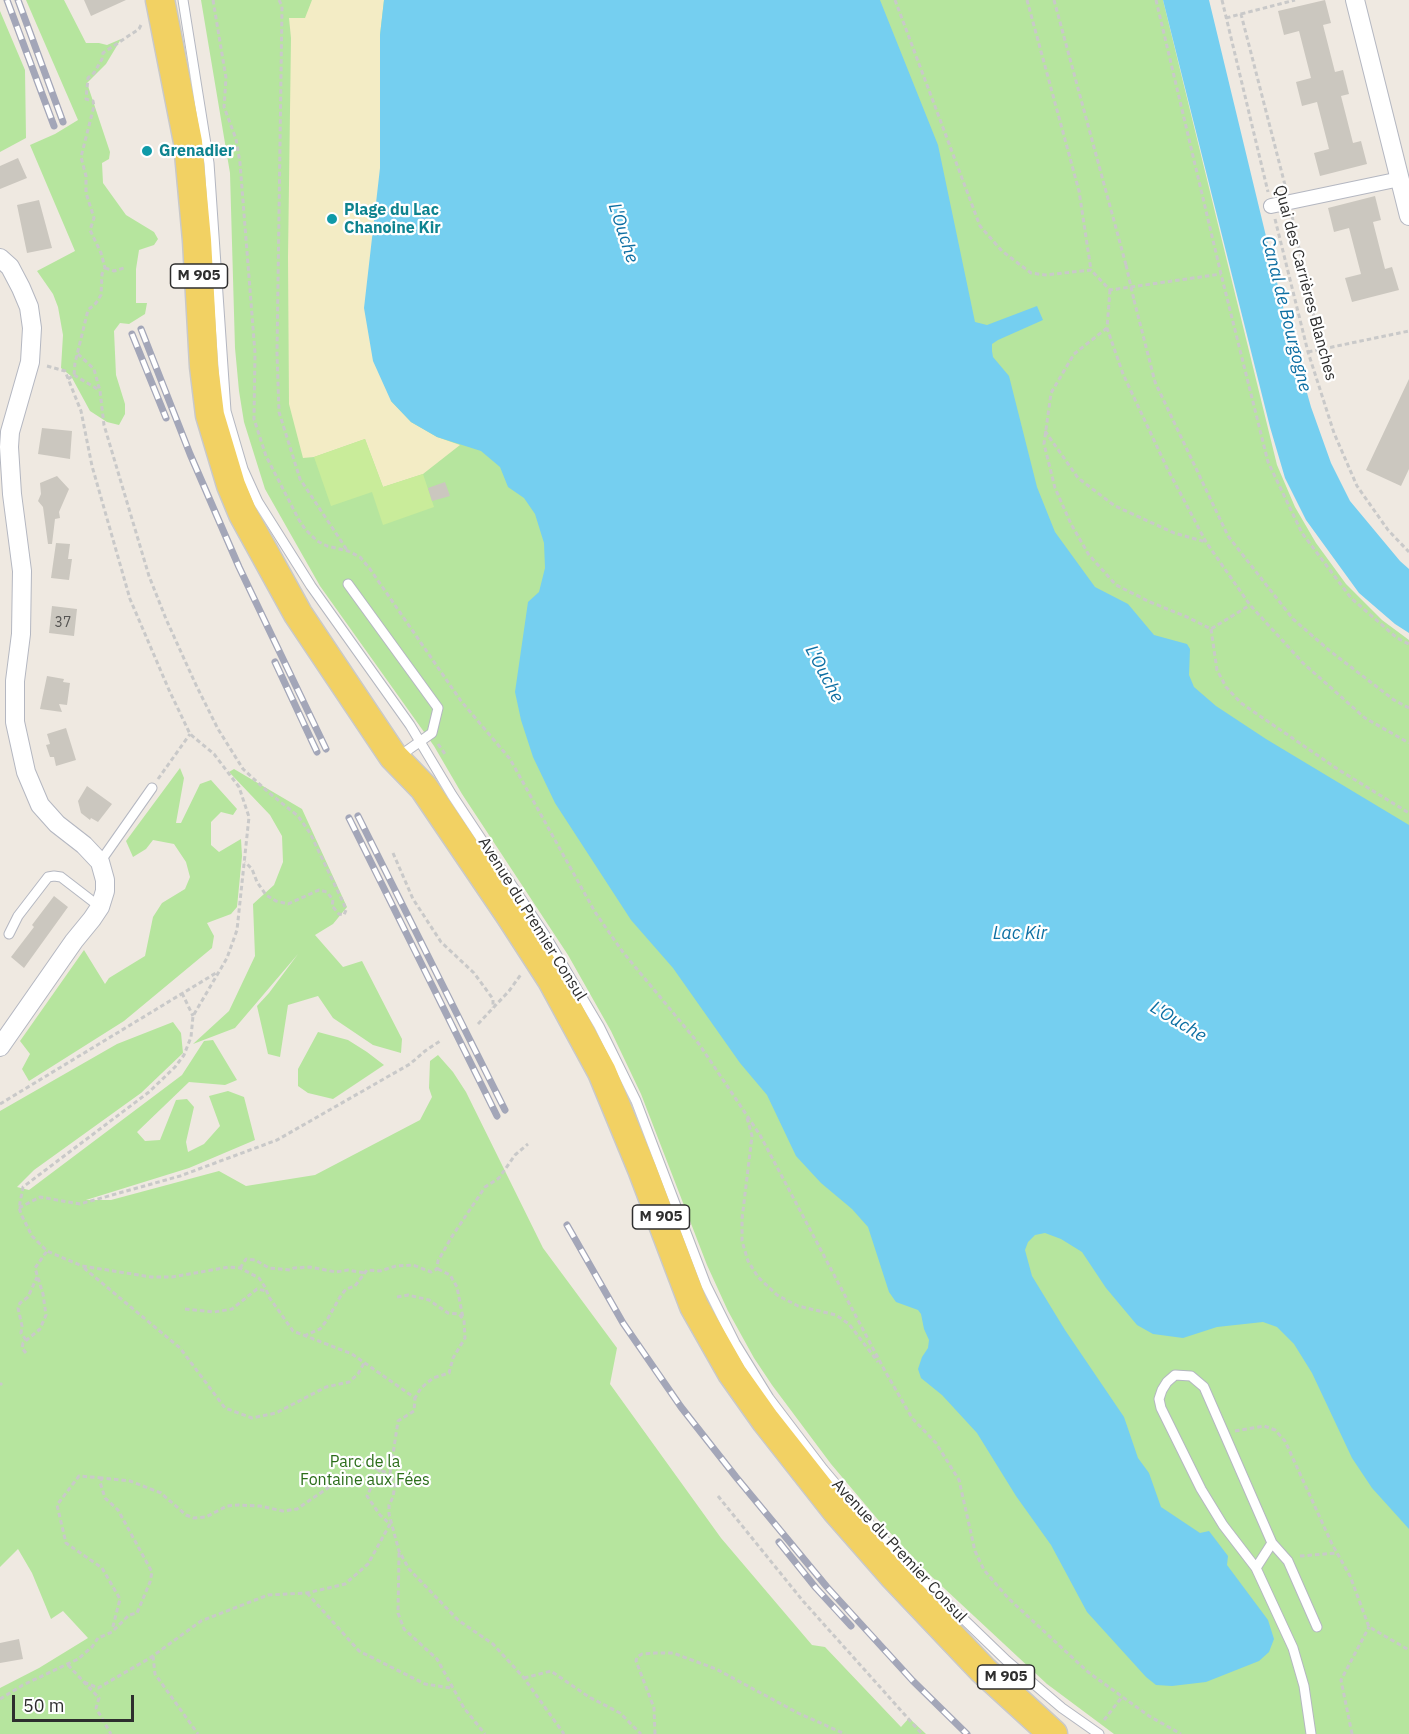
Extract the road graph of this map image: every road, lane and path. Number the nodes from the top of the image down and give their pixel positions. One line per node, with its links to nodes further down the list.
1 (183, 0): 44 (lane, Avenue du Premier Consul / M 905)
2 (213, 0): 35 (path)
3 (279, 0): 35 (path)
4 (895, 0): 21 (path)
5 (1027, 0): 21 (path)
6 (1054, 0): 41 (path, bridge)
7 (1156, 0): 22 (path)
8 (1222, 0): 13 (path, Quai des Carrières Blanches)
9 (1295, 0): 12 (path)
10 (1354, 0): 14 (street)
11 (155, 3): 19 (path); 44 (main road, Avenue du Premier Consul / M 905)
12 (1241, 14): 13 (path); 15 (path)
13 (1226, 18): 16 (path, Quai des Carrières Blanches)
14 (1400, 179): 15 (street); 17 (street)
15 (1289, 202): 16 (street); 26 (path)
16 (1271, 206): 27 (path, Quai des Carrières Blanches)
17 (1409, 216)
18 (0, 258): 29 (street)
19 (105, 268): 20 (path); 28 (path)
20 (124, 268)
21 (1091, 270): 23 (path)
22 (1221, 274): 23 (path); 40 (path)
23 (1110, 290): 24 (path)
24 (1107, 328): 33 (path); 34 (path)
25 (1409, 331): 26 (path)
26 (1322, 349): 27 (path)
27 (1308, 352): 36 (path, Quai des Carrières Blanches)
28 (78, 354): 30 (path); 32 (path)
29 (30, 362): 31 (path); 48 (street)
30 (74, 375): 31 (path); 32 (path)
31 (68, 379): 42 (path)
32 (100, 391): 49 (path)
33 (1045, 431): 34 (path); 39 (path)
34 (1206, 542): 38 (path)
35 (348, 551): 61 (path)
36 (1409, 552)
37 (348, 584): 44 (lane)
38 (1250, 605): 39 (path); 43 (path)
39 (1211, 628): 46 (path)
40 (1409, 644)
41 (1409, 708)
42 (190, 734): 45 (path); 49 (path)
43 (1409, 743)
44 (405, 746): 52 (main road, Avenue du Premier Consul / M 905); 115 (lane, Avenue du Premier Consul / M 905)
45 (152, 788): 48 (lane)
46 (1409, 813)
47 (393, 853): 55 (path)
48 (100, 862): 50 (street)
49 (245, 862): 53 (path)
50 (100, 907): 51 (lane); 59 (street)
51 (9, 934)
52 (535, 954): 55 (path); 92 (main road, Avenue du Premier Consul / M 905)
53 (218, 972): 54 (path); 56 (path)
54 (182, 992): 56 (path); 60 (path)
55 (493, 1008): 57 (path)
56 (193, 1016): 63 (path)
57 (478, 1024)
58 (440, 1041): 63 (path)
59 (0, 1046)
60 (0, 1104)
61 (745, 1112): 78 (path); 78 (path)
62 (528, 1144): 67 (path)
63 (19, 1208): 64 (path)
64 (47, 1251): 65 (path); 69 (path)
65 (82, 1266): 66 (path); 77 (path)
66 (240, 1268): 68 (path); 70 (path)
67 (438, 1269): 68 (path); 73 (path)
68 (365, 1273): 74 (path)
69 (38, 1276): 75 (path); 75 (path)
70 (267, 1291): 72 (path); 74 (path)
71 (398, 1297): 73 (path)
72 (185, 1309)
73 (464, 1320): 79 (path)
74 (304, 1335): 77 (path)
75 (26, 1340): 76 (path)
76 (26, 1353)
77 (364, 1363): 79 (path)
78 (885, 1371): 102 (path)
79 (415, 1398): 82 (path)
80 (1225, 1435): 86 (lane); 88 (path); 90 (lane)
81 (380, 1469): 82 (path); 83 (path); 85 (path)
82 (390, 1474): 85 (path)
83 (102, 1478): 95 (path); 95 (path)
84 (718, 1496): 112 (path)
85 (390, 1524): 87 (path); 91 (path)
86 (1272, 1543): 89 (lane); 90 (lane)
87 (399, 1551): 99 (path); 101 (path)
88 (1337, 1553): 89 (path); 94 (path)
89 (1288, 1561): 93 (lane)
90 (1256, 1568): 117 (lane)
91 (307, 1593): 97 (path); 101 (path)
92 (939, 1622): 113 (main road, Avenue du Premier Consul / M 905); 114 (main road, Avenue du Premier Consul / M 905)
93 (1317, 1627)
94 (1369, 1627): 96 (path); 118 (path)
95 (112, 1632): 98 (path)
96 (1409, 1650)
97 (153, 1656): 100 (path); 106 (path)
98 (68, 1664): 100 (path); 103 (path)
99 (524, 1678): 108 (path); 109 (path)
100 (84, 1682): 105 (path)
101 (451, 1688): 107 (path)
102 (1122, 1697): 104 (path); 116 (path)
103 (0, 1699)
104 (1104, 1720)
105 (111, 1734)
106 (198, 1734)
107 (485, 1734)
108 (564, 1734)
109 (641, 1734)
110 (655, 1734): 111 (path)
111 (845, 1734)
112 (922, 1734)
113 (1053, 1734)
114 (1071, 1734)
115 (1099, 1734)
116 (1181, 1734)
117 (1311, 1734)
118 (1352, 1734)

